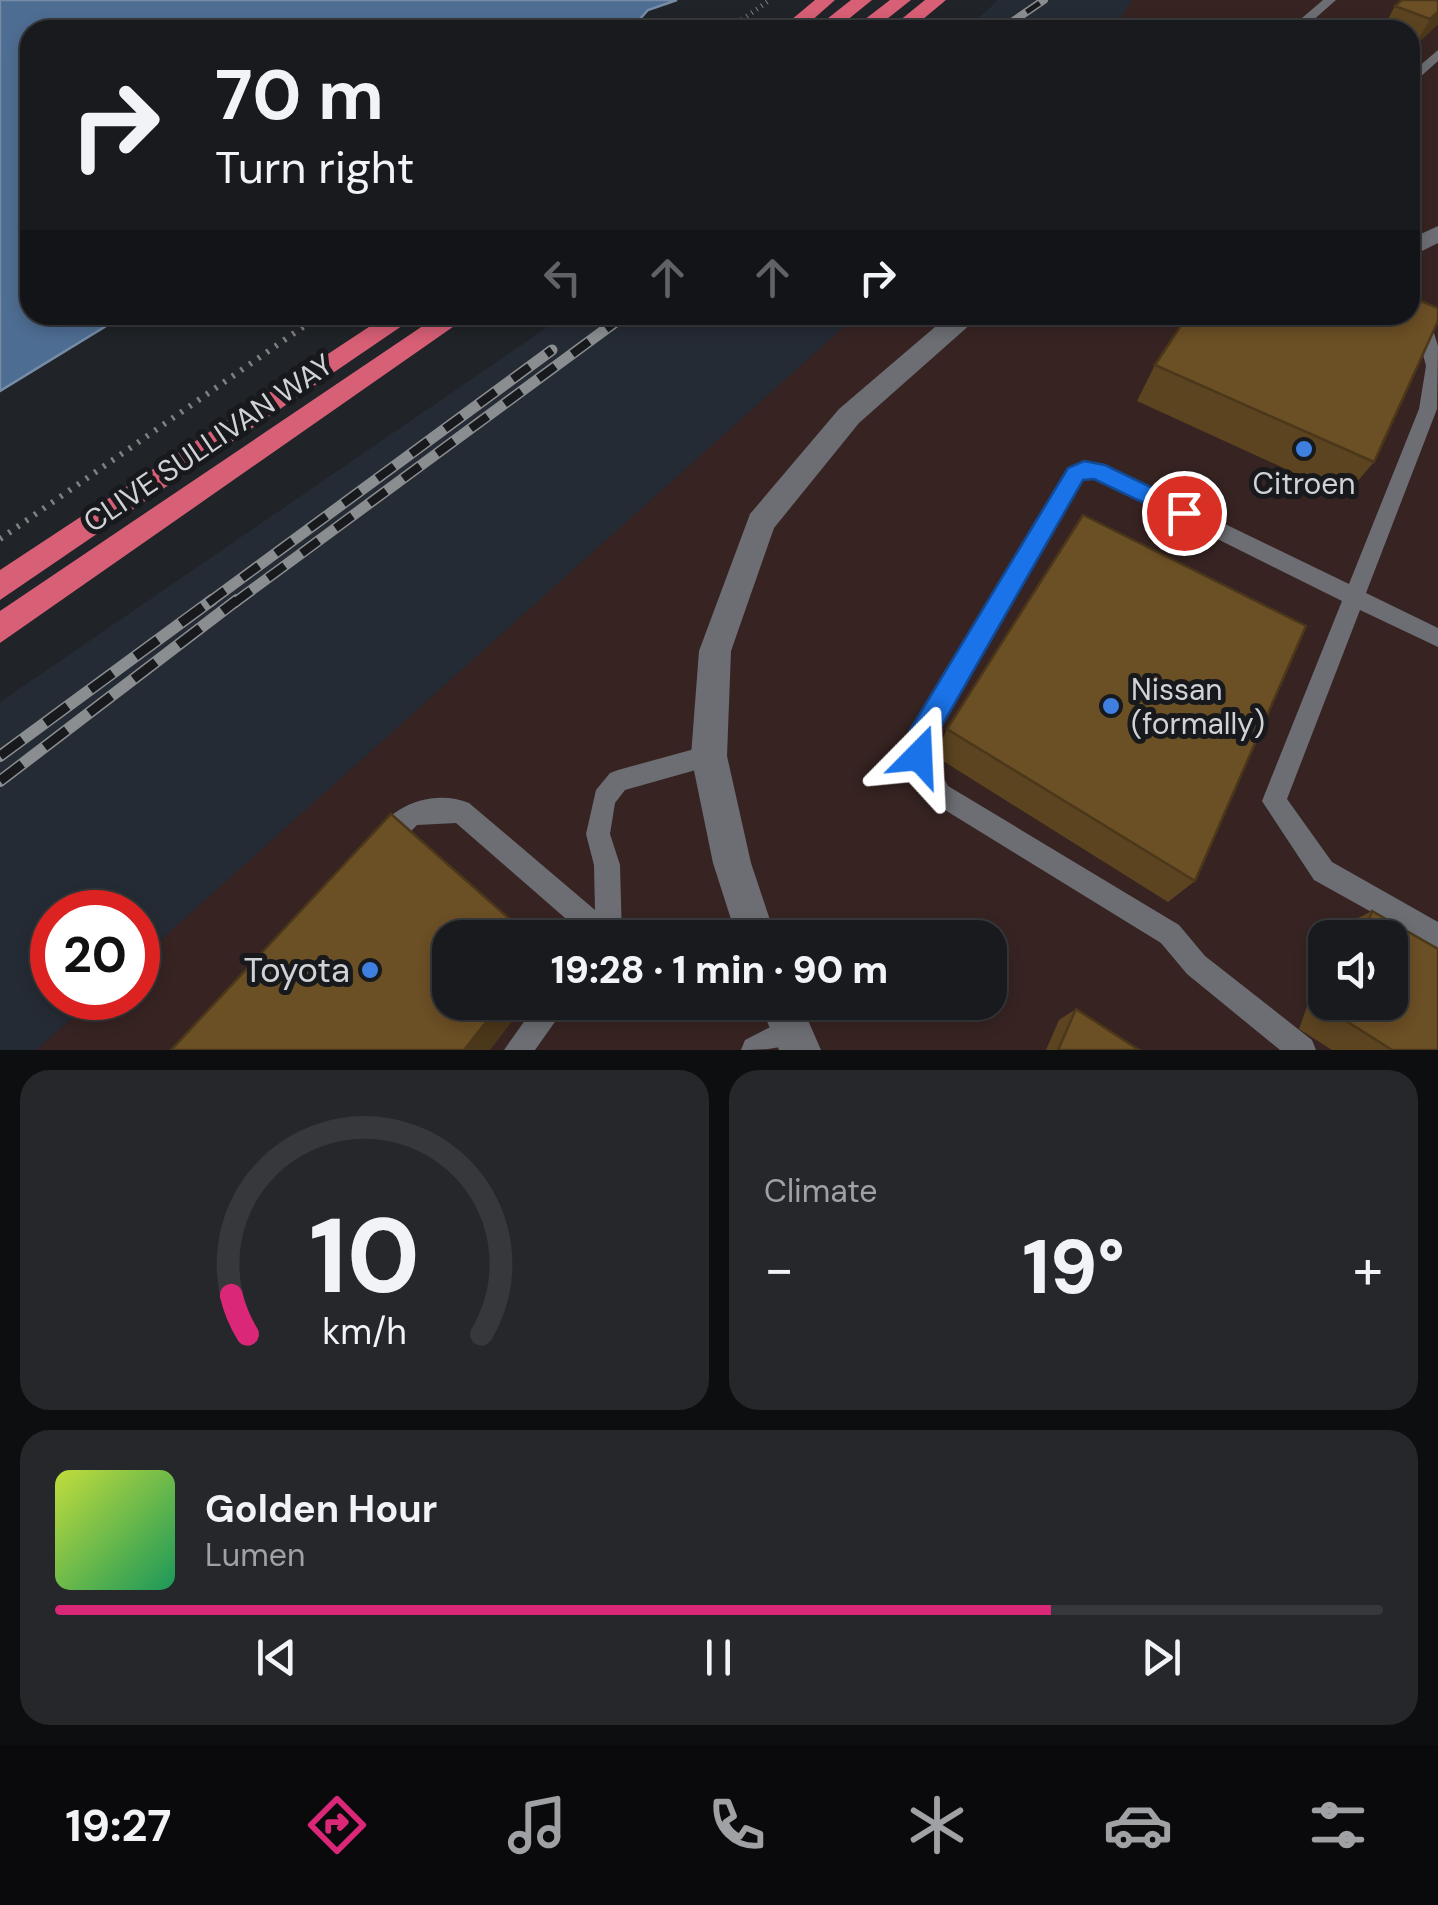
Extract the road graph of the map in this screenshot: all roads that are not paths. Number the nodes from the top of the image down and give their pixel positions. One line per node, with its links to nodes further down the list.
1 (826, 0): 6 (highway)
2 (863, 0): 7 (highway)
3 (902, 0): 8 (highway)
4 (938, 0): 9 (highway)
5 (1330, 0): 10 (lane)
6 (801, 20)
7 (836, 20)
8 (875, 20)
9 (911, 20)
10 (1306, 20)
11 (1438, 54): 12 (lane)
12 (1420, 72)
13 (1423, 318): 21 (lane)
14 (380, 325): 19 (highway)
15 (390, 325): 19 (highway, CLIVE SULLIVAN WAY)
16 (441, 325): 22 (highway, CLIVE SULLIVAN WAY)
17 (465, 325): 22 (highway)
18 (952, 325): 24 (street)
19 (219, 440): 20 (highway, CLIVE SULLIVAN WAY)
20 (0, 588)
21 (1353, 599): 23 (lane); 29 (lane); 32 (lane)
22 (9, 622)
23 (1438, 638)
24 (709, 756): 27 (lane); 28 (street)
25 (358, 866): 26 (lane)
26 (587, 920)
27 (608, 920)
28 (751, 920)
29 (1438, 936)
30 (542, 1020): 31 (lane)
31 (518, 1050)
32 (1302, 1050)

